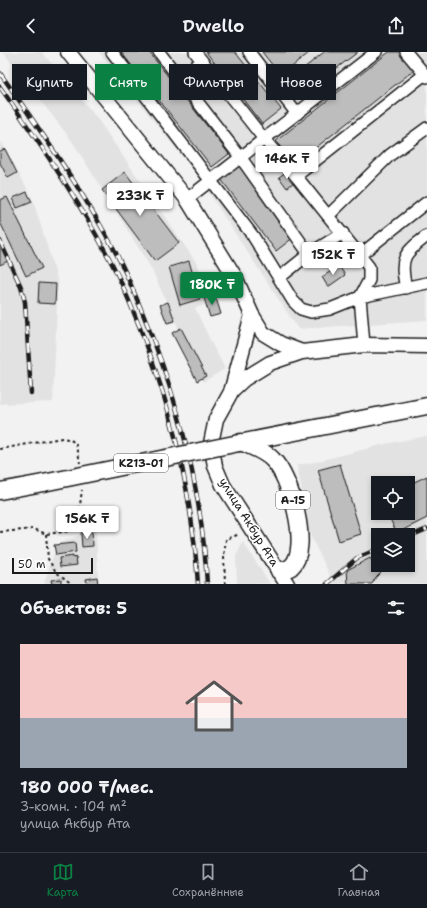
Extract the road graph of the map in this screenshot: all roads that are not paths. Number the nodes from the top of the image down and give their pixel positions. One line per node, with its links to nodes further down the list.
1 (68, 52): 18 (main road)
2 (112, 52): 17 (lane)
3 (159, 52): 9 (lane)
4 (249, 52): 12 (lane)
5 (376, 52): 12 (lane)
6 (406, 52): 10 (lane)
7 (198, 56): 8 (lane); 14 (lane)
8 (191, 64)
9 (169, 66)
10 (426, 76): 16 (lane)
11 (195, 100): 15 (lane)
12 (297, 114): 14 (lane)
13 (427, 128): 20 (lane)
14 (264, 140): 15 (lane); 16 (lane)
15 (241, 158): 17 (lane); 23 (lane)
16 (296, 176): 20 (lane)
17 (211, 182): 18 (lane); 25 (lane)
18 (187, 199): 29 (main road)
19 (427, 202): 24 (lane)
20 (329, 215): 21 (lane)
21 (343, 233): 23 (lane); 24 (lane)
22 (427, 236): 27 (lane)
23 (309, 254): 25 (lane)
24 (360, 255): 28 (lane)
25 (279, 278): 28 (lane)
26 (427, 283): 27 (lane)
27 (406, 288): 28 (lane)
28 (360, 297): 30 (lane)
29 (252, 316): 32 (main road); 33 (main road)
30 (364, 345): 31 (main road); 32 (main road)
31 (427, 346)
32 (302, 352): 33 (main road)
33 (231, 392): 37 (main road, улица Акбур Ата)
34 (427, 406): 35 (highway, KZ13-01)
35 (240, 442): 36 (highway, KZ13-01, bridge); 37 (highway, A-15)
36 (0, 491)
37 (283, 578)

